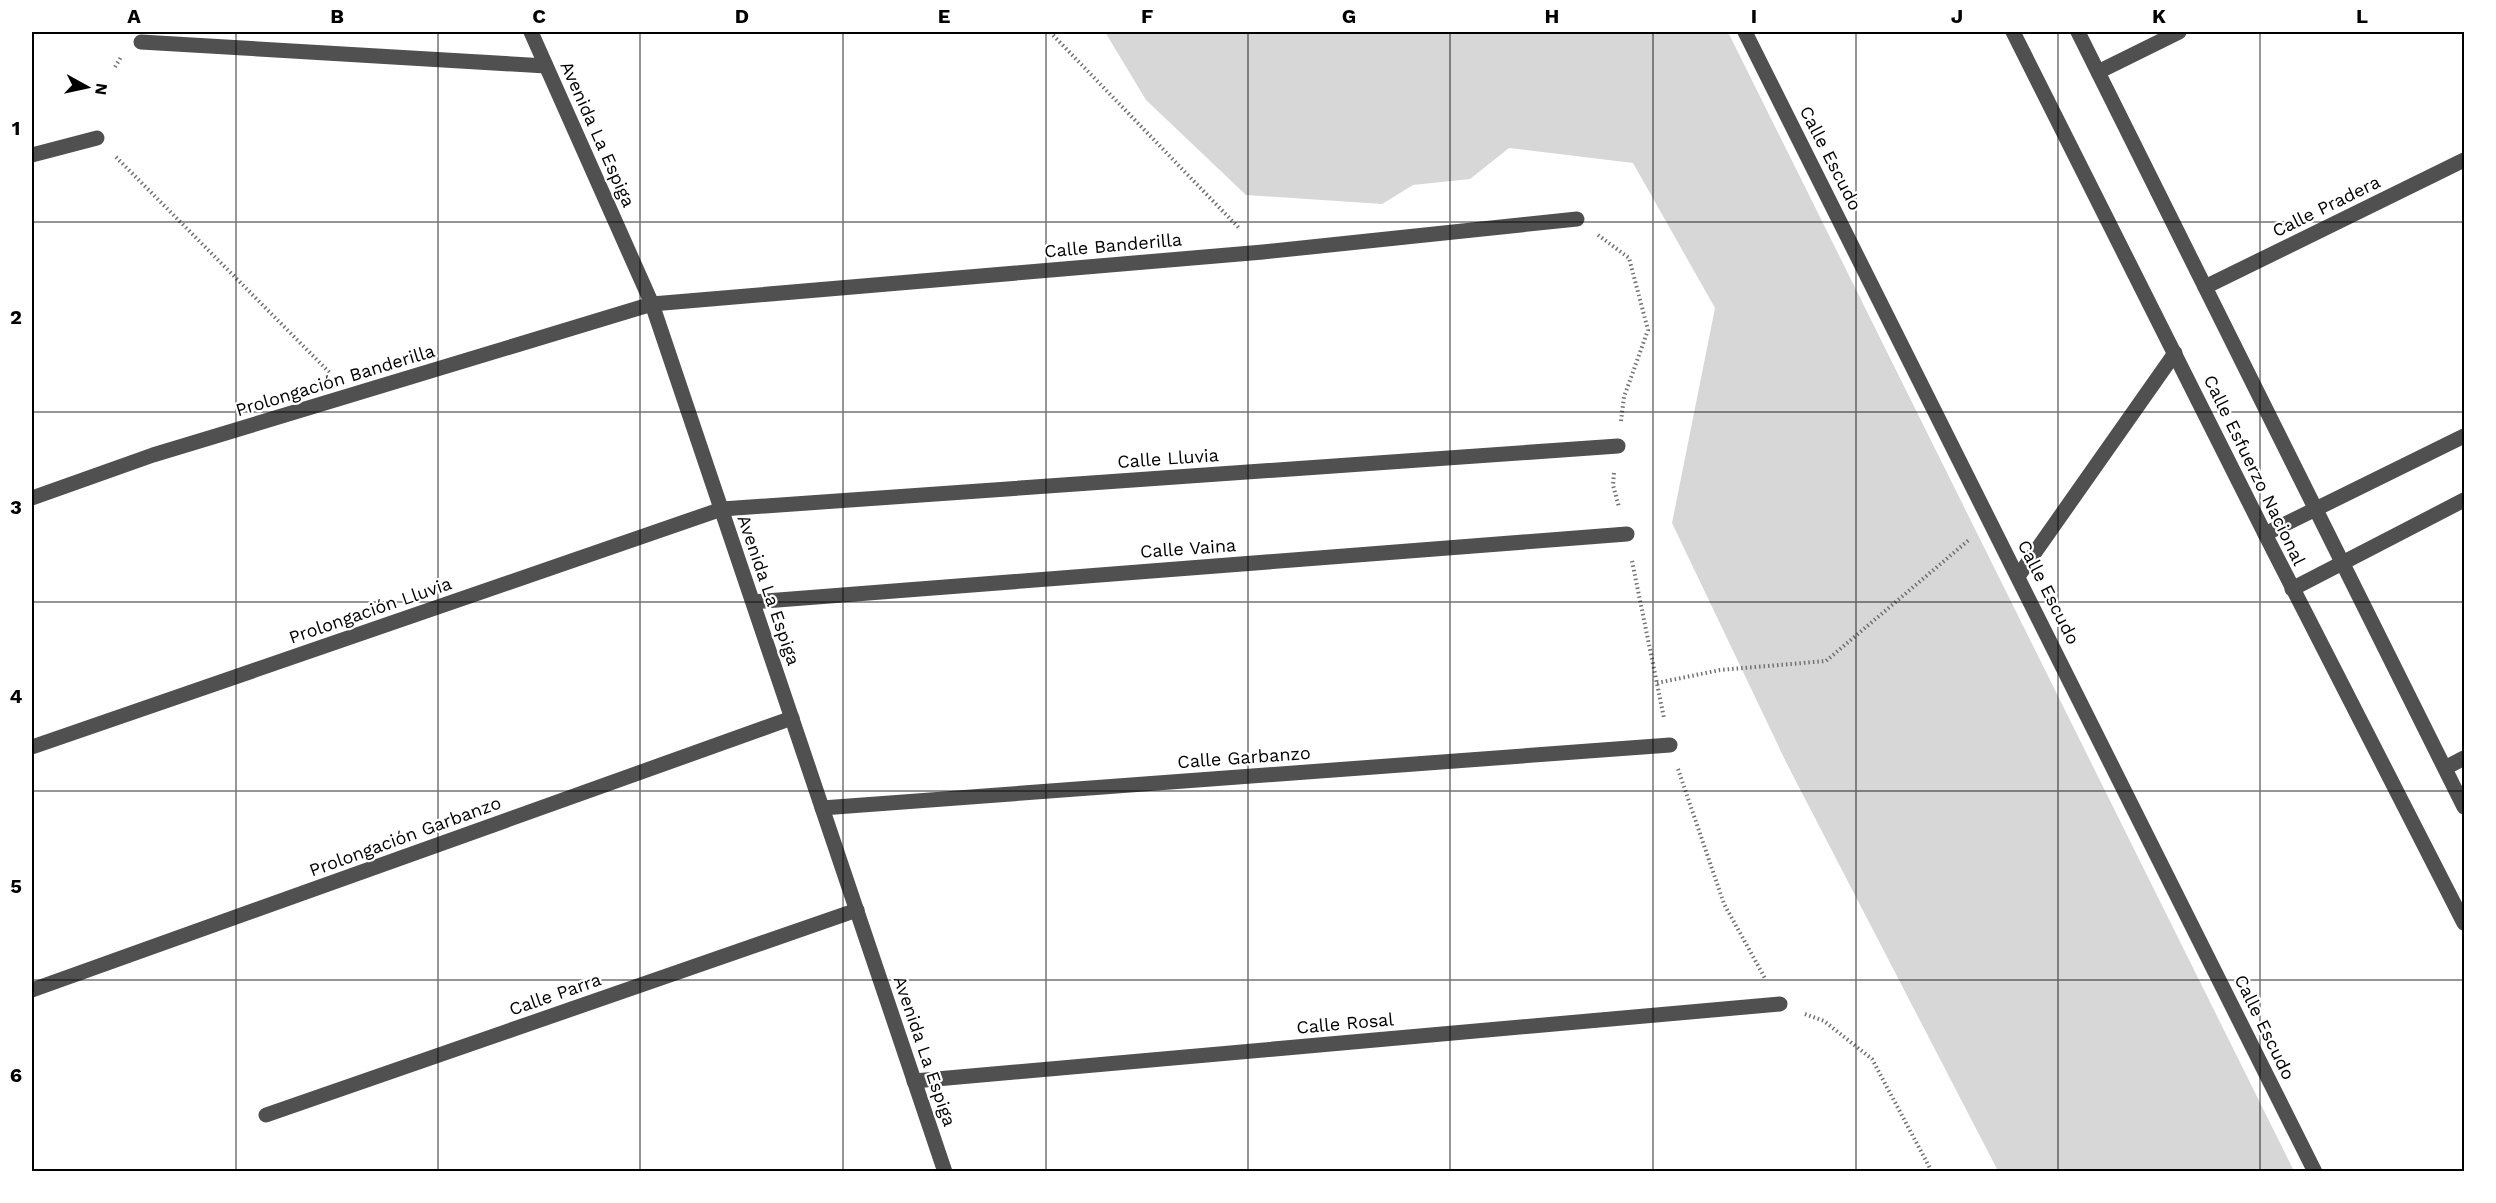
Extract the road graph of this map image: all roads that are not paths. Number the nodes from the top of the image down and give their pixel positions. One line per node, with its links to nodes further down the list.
1 (531, 32): 7 (street, Avenida La Espiga)
2 (1745, 32): 25 (street, Calle Escudo)
3 (2013, 32): 15 (street, Calle Esfuerzo Nacional)
4 (2078, 32): 8 (street, Calle Esfuerzo Nacional)
5 (2179, 32): 8 (street)
6 (141, 42): 7 (street)
7 (546, 66): 14 (street, Avenida La Espiga)
8 (2098, 72): 13 (street, Calle Esfuerzo Nacional)
9 (97, 138): 10 (street)
10 (32, 155)
11 (2464, 159): 13 (street, Calle Pradera)
12 (1577, 219): 14 (street, Calle Banderilla)
13 (2205, 287): 21 (street, Calle Esfuerzo Nacional)
14 (652, 304): 18 (street, Prolongación Banderilla); 20 (street, Avenida La Espiga)
15 (2175, 353): 23 (street, Calle Esfuerzo Nacional); 25 (street)
16 (2464, 436): 21 (street)
17 (1618, 446): 20 (street, Calle Lluvia)
18 (32, 498)
19 (2464, 500): 24 (street)
20 (722, 509): 27 (street, Avenida La Espiga); 30 (street, Prolongación Lluvia)
21 (2316, 510): 23 (street); 24 (street, Calle Esfuerzo Nacional)
22 (1627, 534): 27 (street, Calle Vaina)
23 (2265, 534): 26 (street, Calle Esfuerzo Nacional)
24 (2343, 562): 26 (street); 32 (street, Calle Esfuerzo Nacional)
25 (2019, 575): 42 (street, Calle Escudo)
26 (2292, 589): 36 (street, Calle Esfuerzo Nacional)
27 (753, 602): 28 (street, Avenida La Espiga)
28 (792, 718): 34 (street, Avenida La Espiga); 37 (street, Prolongación Garbanzo)
29 (1670, 745): 34 (street, Calle Garbanzo)
30 (32, 747)
31 (2464, 758): 32 (street)
32 (2445, 768): 33 (street, Calle Esfuerzo Nacional)
33 (2464, 807)
34 (822, 808): 35 (street, Avenida La Espiga)
35 (857, 910): 39 (street, Avenida La Espiga); 40 (street, Calle Parra)
36 (2464, 923)
37 (32, 990)
38 (1780, 1005): 39 (street, Calle Rosal)
39 (914, 1081): 41 (street, Avenida La Espiga)
40 (266, 1115)
41 (945, 1172)
42 (2315, 1172)

